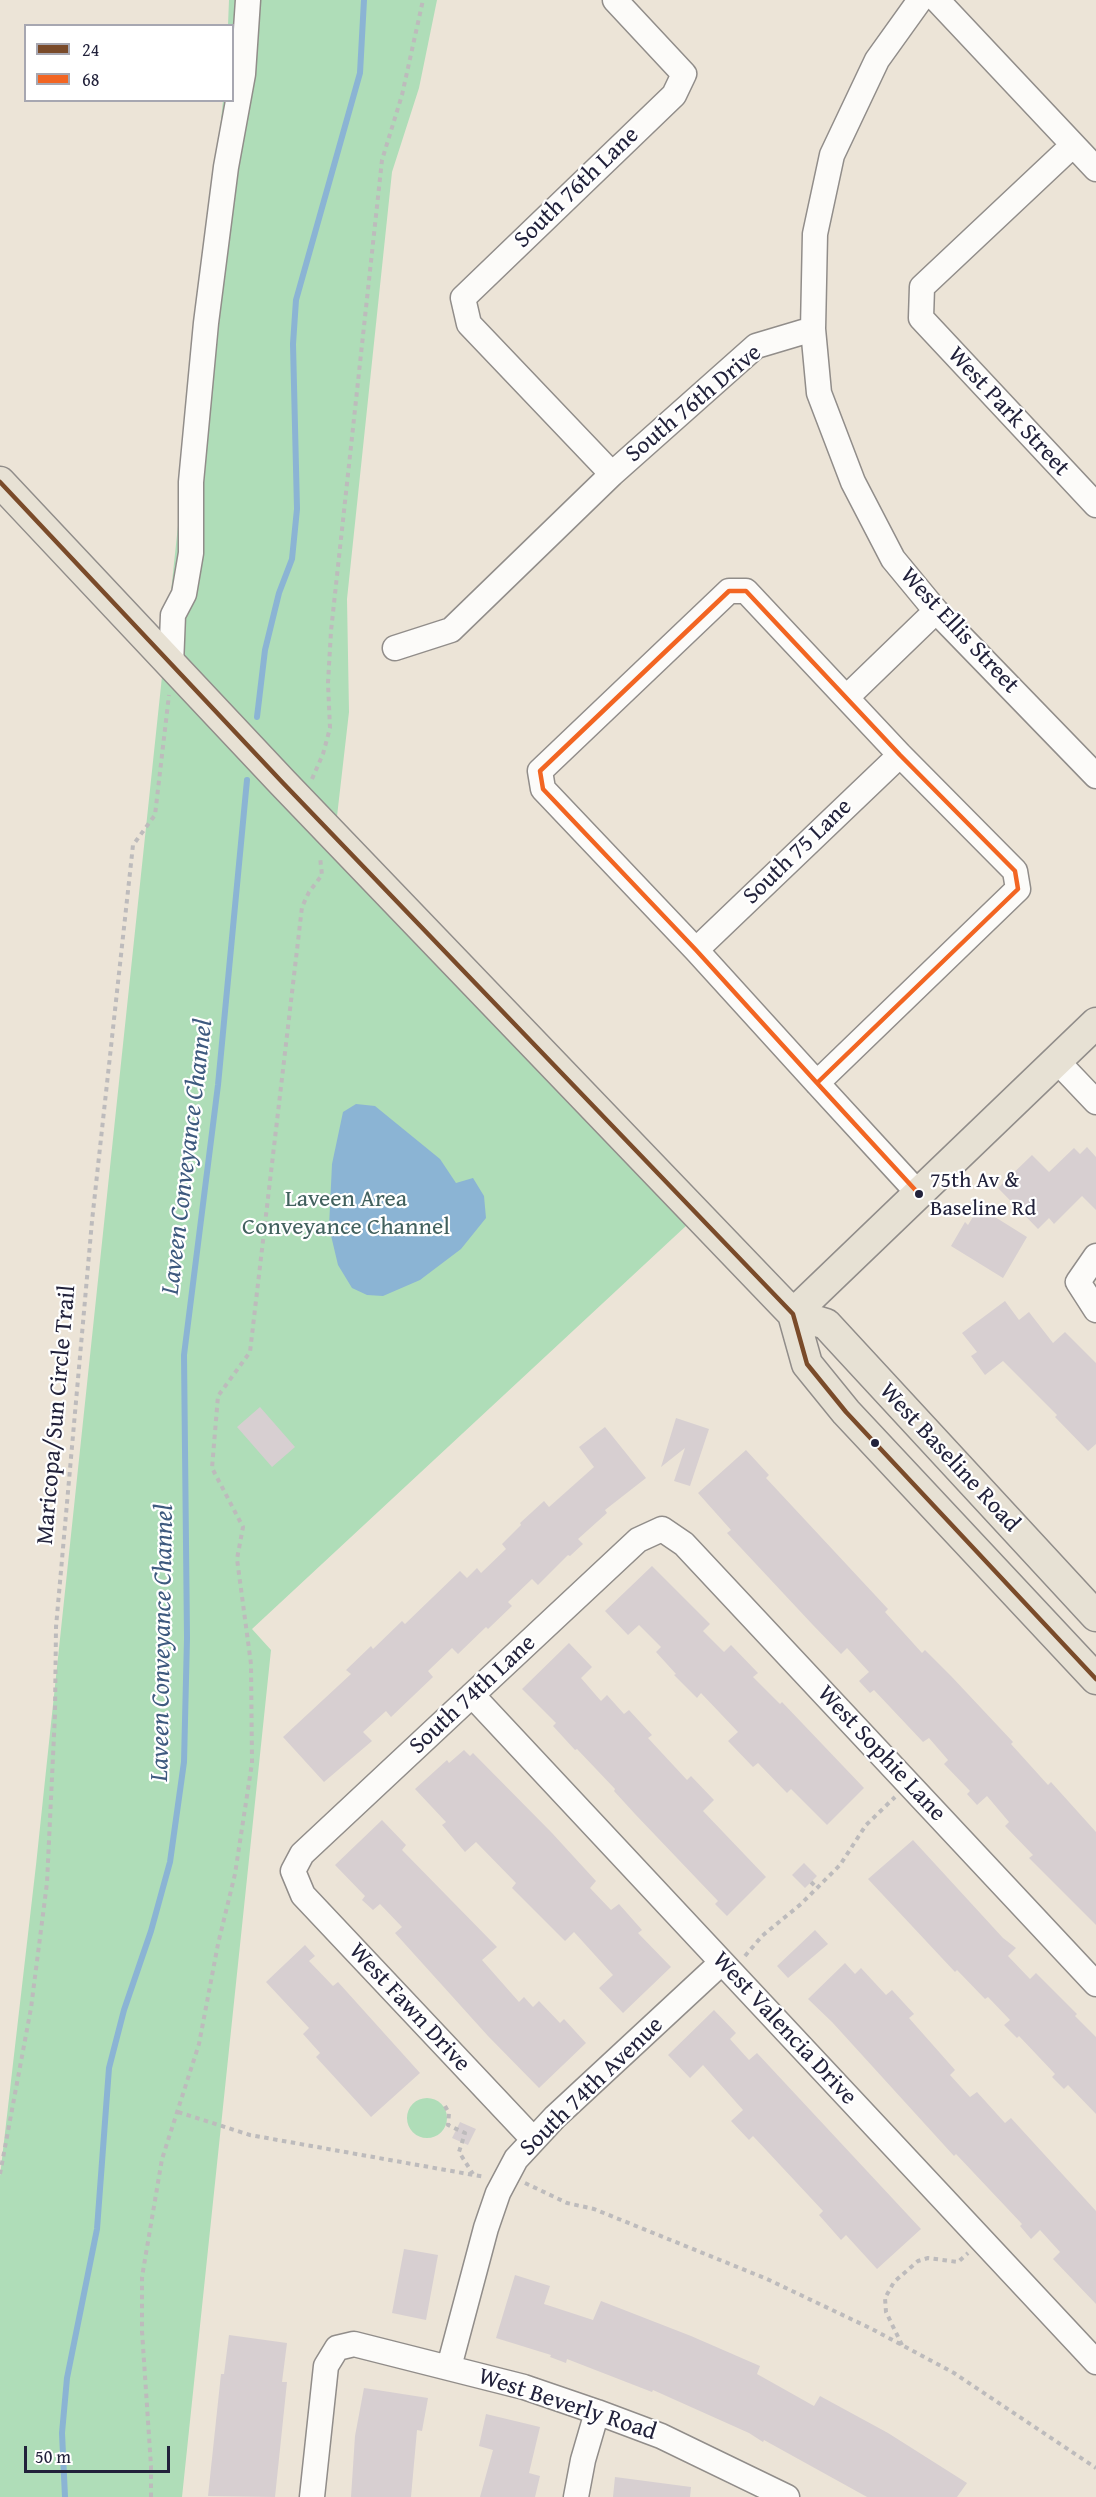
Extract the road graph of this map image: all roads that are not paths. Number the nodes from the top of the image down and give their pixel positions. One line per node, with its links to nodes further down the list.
1 (248, 0): 13 (street)
2 (615, 0): 8 (street, South 76th Lane)
3 (920, 0): 7 (street)
4 (937, 0): 5 (street)
5 (1073, 145): 6 (street); 10 (street, West Park Street)
6 (1096, 169)
7 (813, 329): 8 (street, South 76th Drive); 11 (street, West Ellis Street)
8 (612, 474): 12 (street, South 76th Drive)
9 (0, 482): 13 (main road, West Baseline Road)
10 (1096, 506)
11 (936, 611): 14 (street); 16 (street, West Ellis Street)
12 (395, 648)
13 (171, 665): 25 (main road, West Baseline Road)
14 (847, 697): 15 (street); 17 (street)
15 (900, 755): 17 (street, South 75 Lane); 20 (street)
16 (1093, 767)
17 (696, 950): 20 (street)
18 (1096, 1023): 19 (main road)
19 (1057, 1061): 21 (street); 22 (main road)
20 (817, 1083): 22 (street)
21 (1096, 1102)
22 (919, 1194): 25 (main road)
23 (1096, 1257): 24 (street)
24 (1096, 1310)
25 (794, 1314): 27 (main road, West Baseline Road); 28 (main road, West Baseline Road)
26 (662, 1529): 29 (street, South 74th Lane); 32 (street, West Sophie Lane)
27 (1096, 1616)
28 (1096, 1679)
29 (472, 1695): 30 (street, South 74th Lane); 31 (street, West Valencia Drive)
30 (293, 1871): 33 (street, West Fawn Drive)
31 (726, 1968): 33 (street, South 74th Avenue); 34 (street, West Valencia Drive)
32 (1096, 1984)
33 (533, 2139): 35 (street, South 74th Avenue)
34 (1096, 2362)
35 (449, 2367): 36 (street, West Beverly Road); 37 (street, West Beverly Road)
36 (597, 2412): 38 (street); 39 (street, West Beverly Road)
37 (312, 2497)
38 (576, 2497)
39 (787, 2497)

